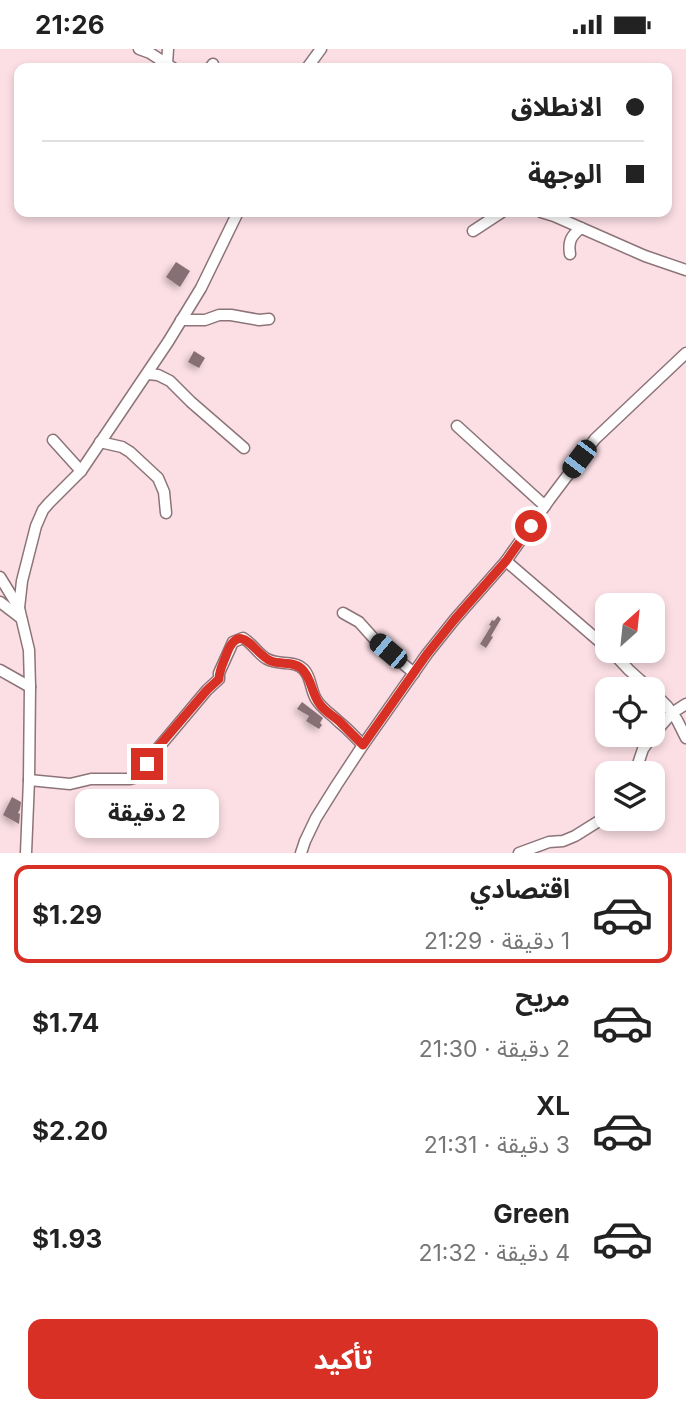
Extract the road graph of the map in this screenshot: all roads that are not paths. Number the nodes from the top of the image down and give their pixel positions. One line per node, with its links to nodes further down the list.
1 (139, 49): 2 (street)
2 (165, 63)
3 (236, 217): 11 (street)
4 (494, 217): 7 (street)
5 (554, 217): 6 (street)
6 (581, 228): 8 (street); 9 (street)
7 (473, 231)
8 (570, 254)
9 (686, 270)
10 (269, 319): 11 (street)
11 (181, 320): 13 (street)
12 (686, 353): 19 (street)
13 (146, 374): 16 (street); 17 (street)
14 (457, 426): 19 (street)
15 (53, 440): 18 (street)
16 (100, 442): 18 (street); 20 (street)
17 (244, 448)
18 (81, 471): 24 (street)
19 (545, 506): 21 (street)
20 (166, 513)
21 (506, 561): 26 (street); 29 (street)
22 (0, 577): 24 (street)
23 (0, 602): 24 (street)
24 (20, 613): 31 (street)
25 (343, 613): 29 (street)
26 (595, 637)
27 (622, 663): 30 (street)
28 (0, 670): 31 (street)
29 (414, 673): 37 (street)
30 (636, 677)
31 (30, 687): 38 (street)
32 (686, 704): 34 (street)
33 (665, 706): 34 (street)
34 (672, 713): 35 (street); 36 (street)
35 (665, 721)
36 (686, 738)
37 (363, 745): 38 (street); 41 (street)
38 (29, 780): 40 (street)
39 (595, 824): 42 (street)
40 (26, 853)
41 (301, 853)
42 (520, 853)

